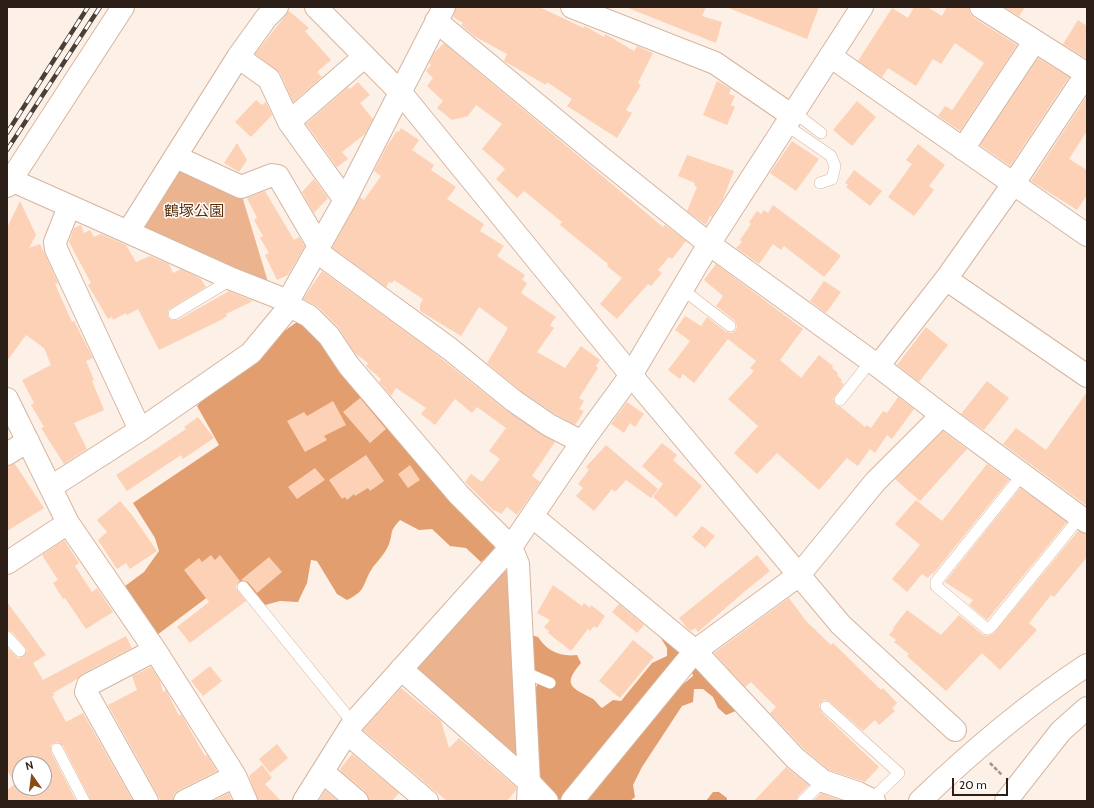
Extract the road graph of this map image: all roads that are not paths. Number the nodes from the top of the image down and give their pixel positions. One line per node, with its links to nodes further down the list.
1 (123, 7): 19 (street)
2 (277, 7): 11 (street)
3 (316, 7): 10 (street)
4 (572, 7): 14 (street)
5 (862, 7): 9 (street)
6 (981, 7): 8 (street)
7 (440, 14): 13 (street); 26 (street)
8 (1034, 42): 12 (street); 17 (street)
9 (830, 56): 14 (street); 17 (street)
10 (364, 57): 13 (street); 15 (street)
11 (238, 58): 15 (street); 18 (street)
12 (1087, 73): 21 (street)
13 (401, 93): 22 (street); 35 (street)
14 (790, 117): 16 (lane); 20 (lane); 26 (street)
15 (289, 122): 22 (street)
16 (821, 133)
17 (963, 149): 21 (street)
18 (176, 157): 24 (street); 27 (street)
19 (9, 183): 23 (street)
20 (820, 183)
21 (1014, 184): 25 (street); 29 (street)
22 (345, 200): 27 (street)
23 (69, 207): 24 (street); 40 (street)
24 (128, 232): 28 (street)
25 (1087, 235)
26 (709, 244): 30 (street); 34 (street)
27 (318, 248): 31 (street); 42 (street)
28 (232, 279): 31 (street); 32 (lane)
29 (946, 279): 34 (street); 36 (street)
30 (682, 289): 33 (lane); 35 (street)
31 (289, 304): 40 (street); 49 (street)
32 (174, 314)
33 (730, 326)
34 (875, 363): 38 (lane); 39 (street)
35 (631, 375): 42 (street); 51 (street)
36 (1087, 376)
37 (7, 400): 41 (street)
38 (840, 400)
39 (942, 415): 44 (street); 51 (street)
40 (140, 430): 45 (street)
41 (28, 441): 43 (street); 45 (street)
42 (582, 442): 46 (street)
43 (7, 454)
44 (1022, 475): 47 (street); 47 (lane)
45 (51, 487): 48 (street)
46 (532, 516): 49 (street); 56 (street)
47 (1083, 520)
48 (68, 523): 50 (street); 54 (street)
49 (511, 547): 58 (street); 59 (street)
50 (7, 563)
51 (799, 575): 56 (street); 64 (street)
52 (243, 587): 63 (lane)
53 (7, 637): 55 (lane)
54 (154, 650): 67 (street); 72 (street)
55 (20, 651)
56 (696, 651): 68 (street); 79 (street)
57 (1087, 665): 81 (street)
58 (401, 669): 63 (street); 69 (street)
59 (524, 672): 60 (lane); 69 (street)
60 (550, 683)
61 (826, 707): 70 (lane)
62 (1087, 708): 82 (street)
63 (350, 728): 66 (street); 77 (street)
64 (955, 730)
65 (57, 749): 71 (lane)
66 (323, 772): 75 (street); 76 (street)
67 (235, 776): 73 (street); 74 (street)
68 (823, 781): 70 (street); 80 (lane)
69 (528, 791): 78 (street)
70 (873, 800)
71 (84, 801)
72 (147, 801)
73 (185, 801)
74 (246, 801)
75 (304, 801)
76 (357, 801)
77 (427, 801)
78 (547, 801)
79 (572, 801)
80 (803, 801)
81 (920, 801)
82 (1006, 801)

